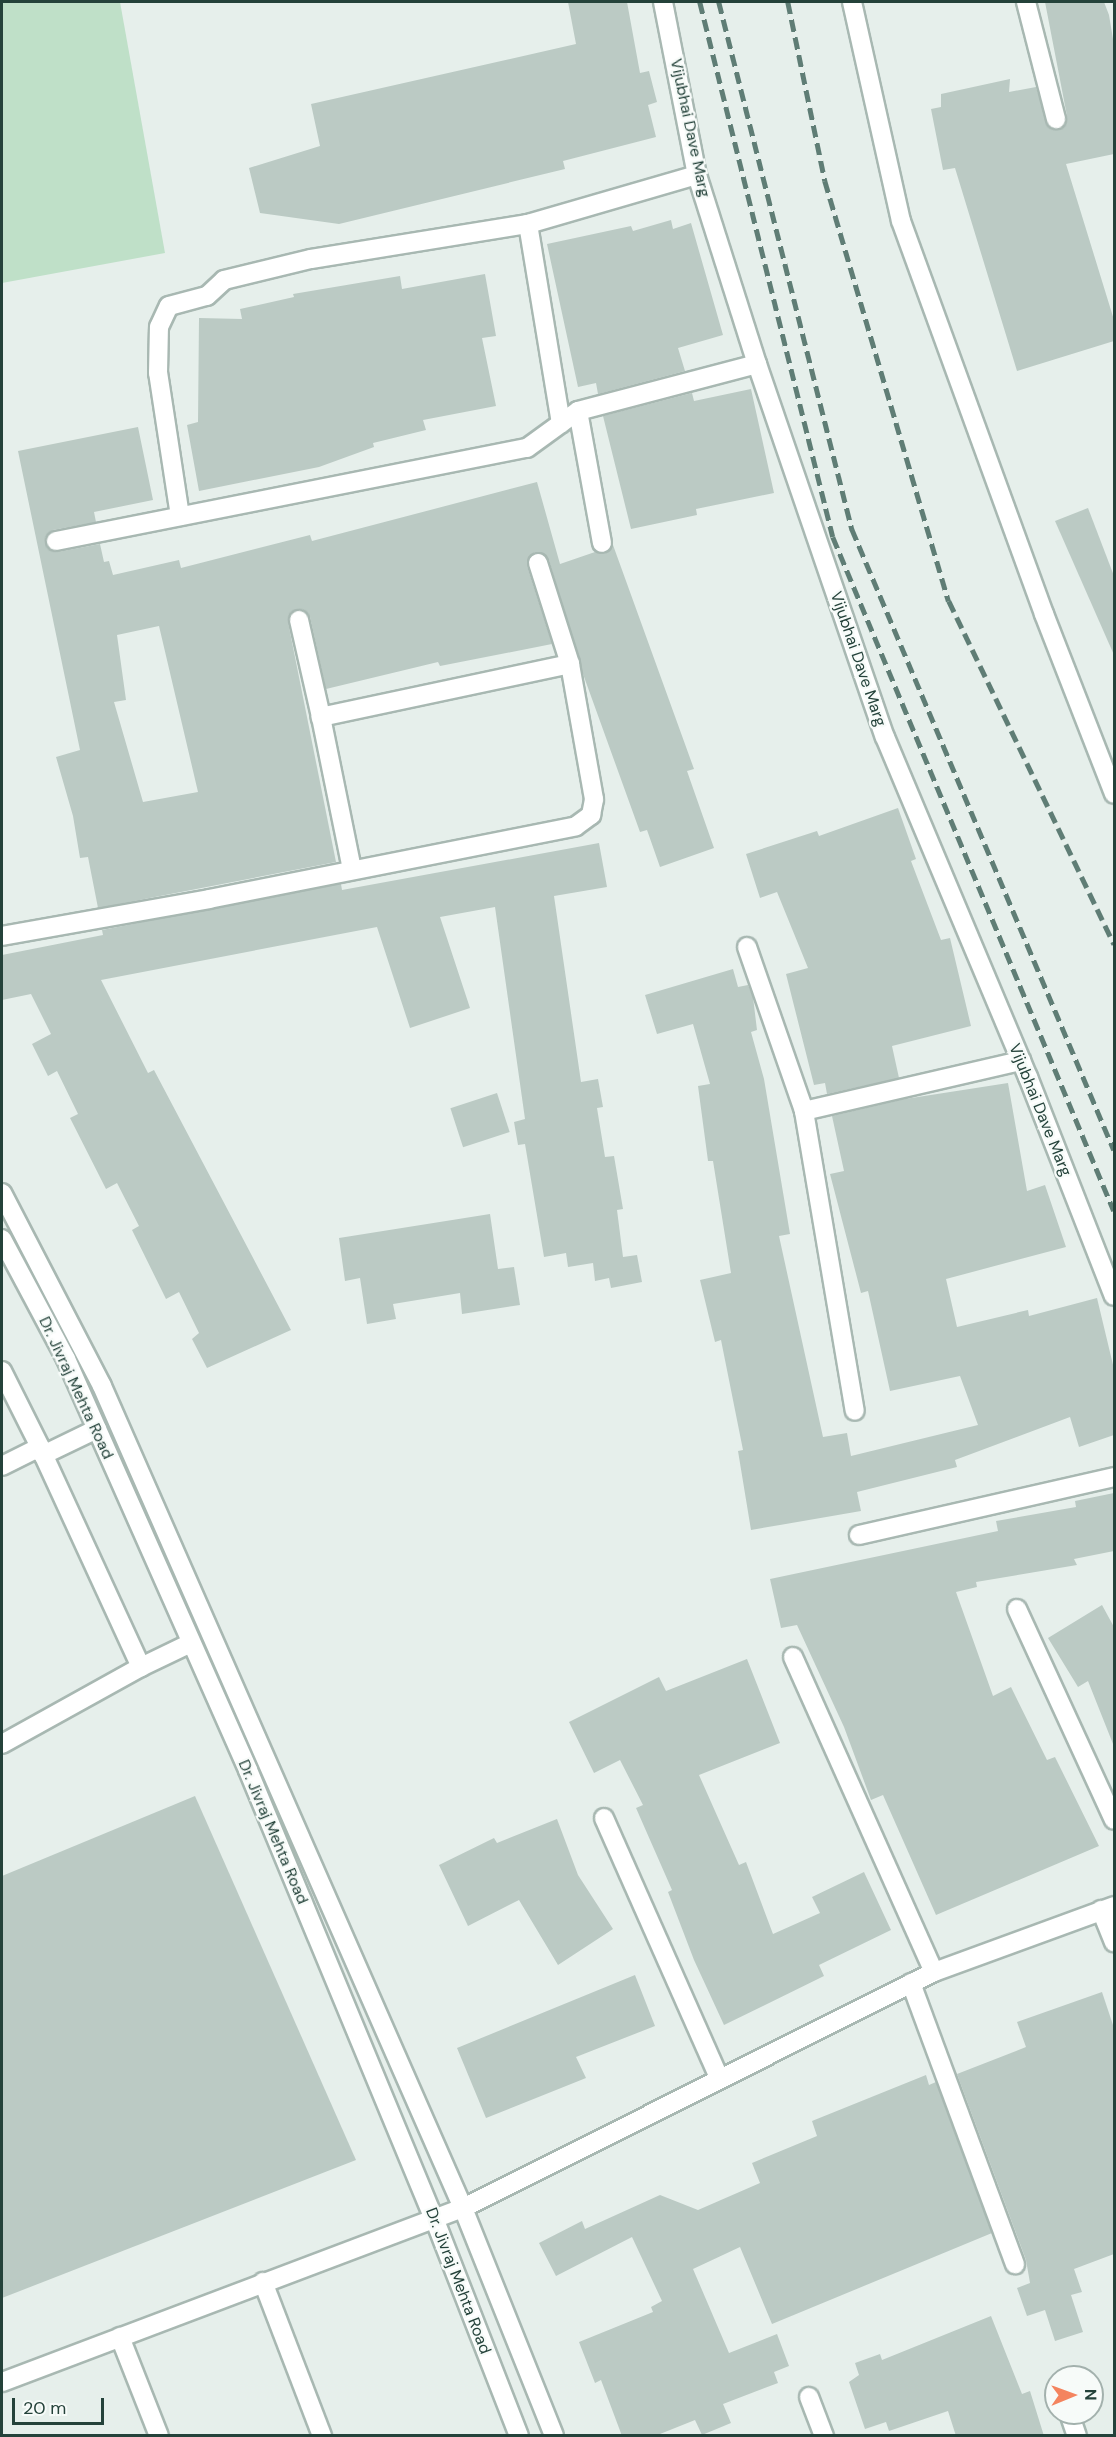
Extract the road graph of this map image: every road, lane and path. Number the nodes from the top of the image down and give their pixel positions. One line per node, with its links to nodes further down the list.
1 (663, 2): 5 (street, Vijubhai Dave Marg)
2 (852, 2): 17 (street)
3 (1026, 2): 4 (street)
4 (1056, 119)
5 (698, 175): 6 (street); 7 (street, Vijubhai Dave Marg)
6 (528, 224): 9 (street); 10 (street)
7 (757, 364): 8 (street); 21 (street, Vijubhai Dave Marg)
8 (578, 411): 9 (street); 12 (street)
9 (561, 423): 10 (street)
10 (180, 516): 11 (street)
11 (56, 541)
12 (602, 543)
13 (538, 563): 15 (street)
14 (299, 620): 16 (street)
15 (570, 664): 16 (street); 18 (street)
16 (321, 717): 18 (street)
17 (1114, 794)
18 (351, 870): 19 (street)
19 (2, 936)
20 (747, 947): 22 (street)
21 (1021, 1061): 22 (street); 25 (street, Vijubhai Dave Marg)
22 (804, 1111): 27 (street)
23 (2, 1193): 45 (street)
24 (2, 1239): 28 (street, Dr. Jivraj Mehta Road)
25 (1114, 1296)
26 (2, 1371): 29 (street)
27 (855, 1411)
28 (97, 1429): 29 (street); 34 (street, Dr. Jivraj Mehta Road)
29 (42, 1451): 30 (street); 36 (street)
30 (2, 1466)
31 (1114, 1478): 32 (street)
32 (859, 1536)
33 (1017, 1609): 39 (street)
34 (191, 1643): 36 (street); 46 (street, Dr. Jivraj Mehta Road)
35 (793, 1657): 42 (street)
36 (141, 1667): 37 (street)
37 (2, 1744)
38 (604, 1818): 44 (street)
39 (1114, 1820)
40 (1108, 1908): 41 (street); 42 (street)
41 (1114, 1942)
42 (934, 1972): 43 (street)
43 (911, 1983): 44 (street); 47 (street)
44 (719, 2078): 45 (street)
45 (463, 2208): 46 (street); 55 (street)
46 (434, 2218): 48 (street); 54 (street, Dr. Jivraj Mehta Road)
47 (1015, 2264)
48 (263, 2283): 49 (street); 53 (street)
49 (120, 2337): 50 (street); 52 (street)
50 (2, 2382)
51 (809, 2397): 56 (street)
52 (159, 2436)
53 (322, 2436)
54 (519, 2436)
55 (554, 2436)
56 (824, 2436)

